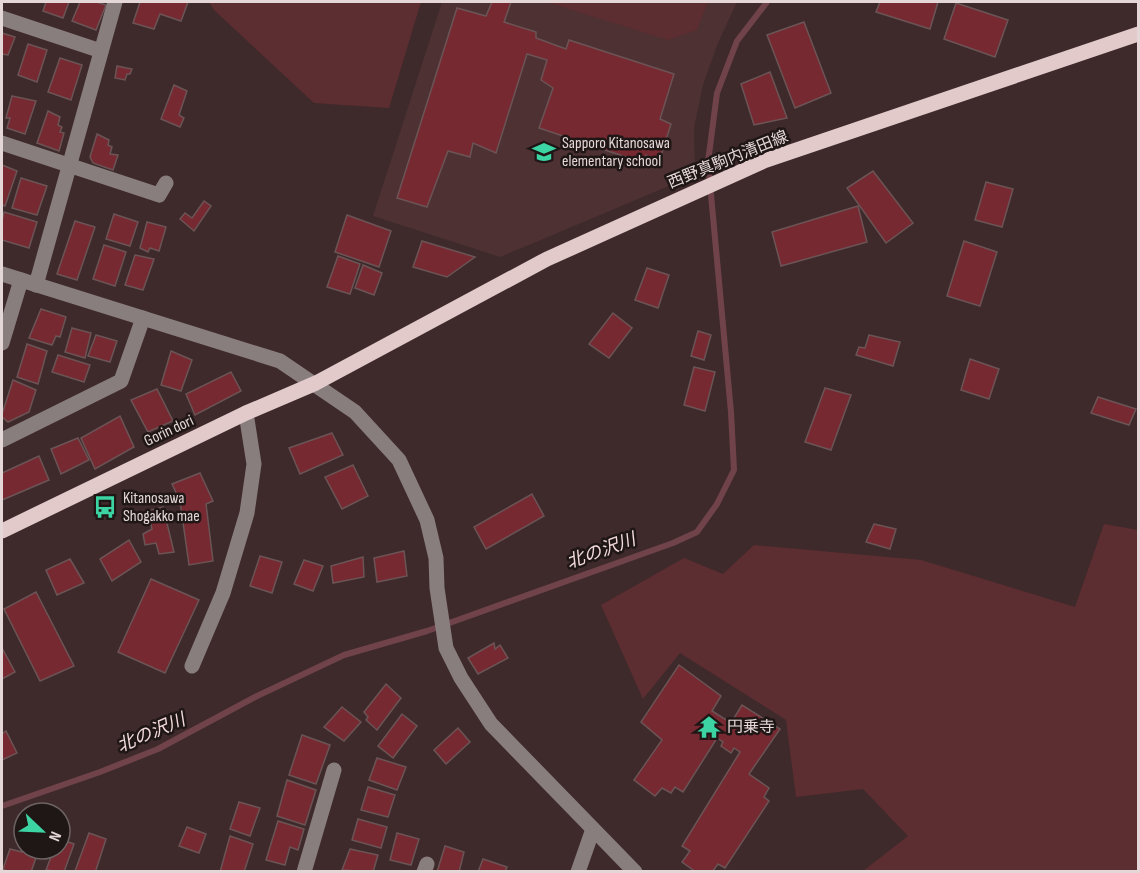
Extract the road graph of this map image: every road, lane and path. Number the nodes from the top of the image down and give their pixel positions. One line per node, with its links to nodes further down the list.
1 (115, 2): 4 (street)
2 (2, 18): 4 (street)
3 (1138, 34): 13 (main road, 西野真駒内清田線)
4 (101, 51): 6 (street)
5 (2, 143): 6 (street)
6 (69, 165): 7 (street); 10 (street)
7 (166, 183)
8 (2, 274): 9 (street)
9 (21, 280): 10 (street); 12 (street)
10 (36, 285): 11 (street)
11 (143, 318): 14 (street); 16 (street)
12 (2, 343)
13 (351, 363): 14 (main road, Gorin dori)
14 (315, 383): 15 (main road, Gorin dori); 20 (street)
15 (246, 413): 17 (main road, Gorin dori); 18 (street)
16 (2, 440)
17 (2, 531)
18 (192, 666)
19 (334, 770): 21 (street)
20 (593, 829): 22 (street); 23 (street)
21 (304, 872)
22 (578, 872)
23 (636, 872)

